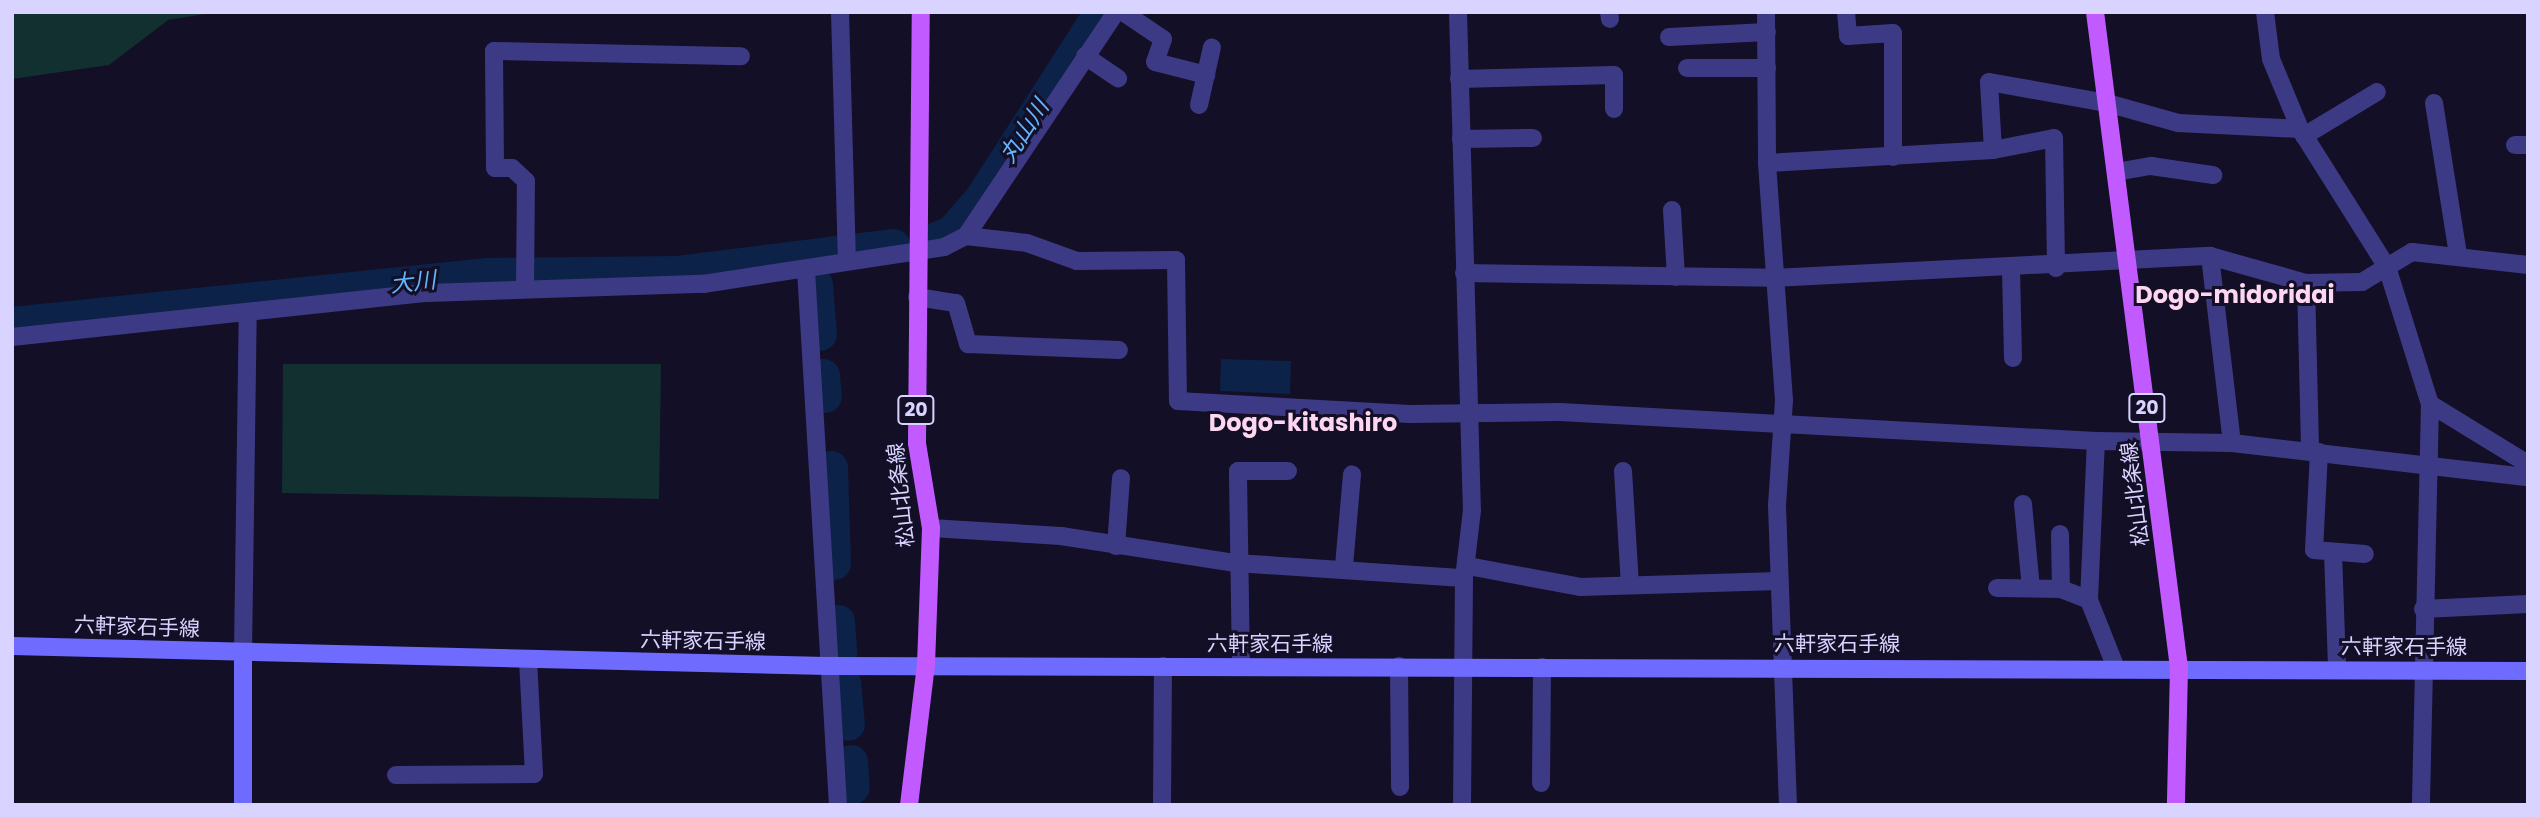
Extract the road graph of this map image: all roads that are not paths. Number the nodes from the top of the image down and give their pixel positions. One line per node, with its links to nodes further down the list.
1 (840, 12): 36 (street)
2 (921, 12): 35 (main road, 松山北条線 / 20)
3 (1116, 12): 14 (street)
4 (1123, 12): 17 (street)
5 (1458, 12): 19 (street)
6 (1766, 12): 10 (street)
7 (1846, 12): 29 (street)
8 (2095, 12): 21 (main road, 松山北条線 / 20)
9 (2265, 12): 25 (street)
10 (1767, 32): 11 (street); 16 (street)
11 (1669, 37)
12 (1212, 47): 17 (street)
13 (741, 55): 49 (street)
14 (1085, 56): 18 (street); 34 (street)
15 (1687, 68): 16 (street)
16 (1767, 68): 30 (street)
17 (1206, 75): 23 (street)
18 (1118, 78)
19 (1459, 79): 24 (street); 27 (street)
20 (2377, 92): 25 (street)
21 (2107, 103): 25 (street); 28 (street); 31 (main road, 松山北条線 / 20)
22 (2434, 103): 37 (street)
23 (1199, 105)
24 (1614, 108)
25 (2302, 133): 41 (street)
26 (1533, 138): 27 (street)
27 (1461, 139): 45 (street)
28 (1993, 150): 29 (street); 42 (street)
29 (1893, 157): 30 (street)
30 (1768, 163): 47 (street)
31 (2116, 172): 32 (street); 39 (main road, 松山北条線 / 20)
32 (2213, 175)
33 (1672, 210): 46 (street)
34 (966, 236): 35 (street); 56 (street)
35 (919, 253): 36 (street); 50 (main road, 松山北条線 / 20)
36 (847, 254): 43 (street)
37 (2458, 254): 40 (street); 41 (street)
38 (2210, 256): 39 (street); 48 (street); 60 (street)
39 (2127, 258): 42 (street); 59 (main road, 松山北条線 / 20)
40 (2528, 265)
41 (2387, 267): 48 (street); 55 (street)
42 (2056, 268): 44 (street)
43 (806, 270): 49 (street); 90 (street)
44 (2011, 270): 47 (street); 54 (street)
45 (1464, 273): 46 (street); 56 (street)
46 (1676, 277): 47 (street)
47 (1773, 278): 57 (street)
48 (2306, 283): 61 (street)
49 (525, 288): 51 (street)
50 (917, 297): 53 (street); 70 (main road, 松山北条線 / 20)
51 (248, 313): 52 (street); 87 (street)
52 (12, 337)
53 (1119, 350)
54 (2014, 358)
55 (2430, 404): 62 (street); 63 (street)
56 (1466, 411): 57 (street); 77 (street)
57 (1784, 428): 58 (street); 78 (street)
58 (2096, 441): 59 (street); 83 (street)
59 (2152, 443): 60 (street); 98 (main road, 松山北条線 / 20)
60 (2232, 443): 61 (street)
61 (2315, 451): 63 (street); 73 (street)
62 (2528, 464)
63 (2427, 468): 67 (street); 85 (street)
64 (1288, 471): 75 (street)
65 (1623, 471): 79 (street)
66 (1352, 474): 76 (street)
67 (2528, 477)
68 (1121, 478): 72 (street)
69 (2023, 504): 81 (street)
70 (931, 528): 72 (street); 89 (main road, 松山北条線 / 20)
71 (2060, 534): 82 (street)
72 (1116, 546): 75 (street)
73 (2333, 552): 74 (street); 99 (street)
74 (2365, 554)
75 (1236, 563): 76 (street); 92 (street)
76 (1344, 566): 77 (street)
77 (1466, 572): 79 (street); 94 (street)
78 (1779, 581): 79 (street); 96 (street)
79 (1630, 585)
80 (1997, 588): 81 (street)
81 (2031, 588): 82 (street)
82 (2061, 589): 83 (street)
83 (2089, 600): 97 (street)
84 (2528, 604): 85 (street)
85 (2423, 609): 100 (street)
86 (12, 646): 87 (main road, 六軒家石手線)
87 (243, 653): 88 (main road, 六軒家石手線); 105 (main road)
88 (528, 659): 90 (main road, 六軒家石手線); 102 (street)
89 (926, 665): 90 (main road, 六軒家石手線); 91 (main road, 六軒家石手線); 107 (main road, 松山北条線 / 20)
90 (827, 666): 106 (street)
91 (1163, 666): 92 (main road, 六軒家石手線); 108 (street)
92 (1241, 666): 93 (main road, 六軒家石手線)
93 (1399, 666): 94 (main road, 六軒家石手線); 104 (street)
94 (1465, 666): 95 (main road, 六軒家石手線); 109 (street)
95 (1542, 667): 96 (main road, 六軒家石手線); 103 (street)
96 (1784, 667): 97 (main road, 六軒家石手線); 110 (street)
97 (2116, 668): 98 (main road, 六軒家石手線)
98 (2179, 668): 99 (main road, 六軒家石手線); 111 (main road, 松山北条線 / 20)
99 (2337, 670): 100 (main road, 六軒家石手線)
100 (2421, 670): 101 (main road, 六軒家石手線); 112 (street)
101 (2528, 671)
102 (396, 775)
103 (1541, 783)
104 (1400, 788)
105 (243, 805)
106 (838, 805)
107 (909, 805)
108 (1162, 805)
109 (1462, 805)
110 (1787, 805)
111 (2176, 805)
112 (2421, 805)

